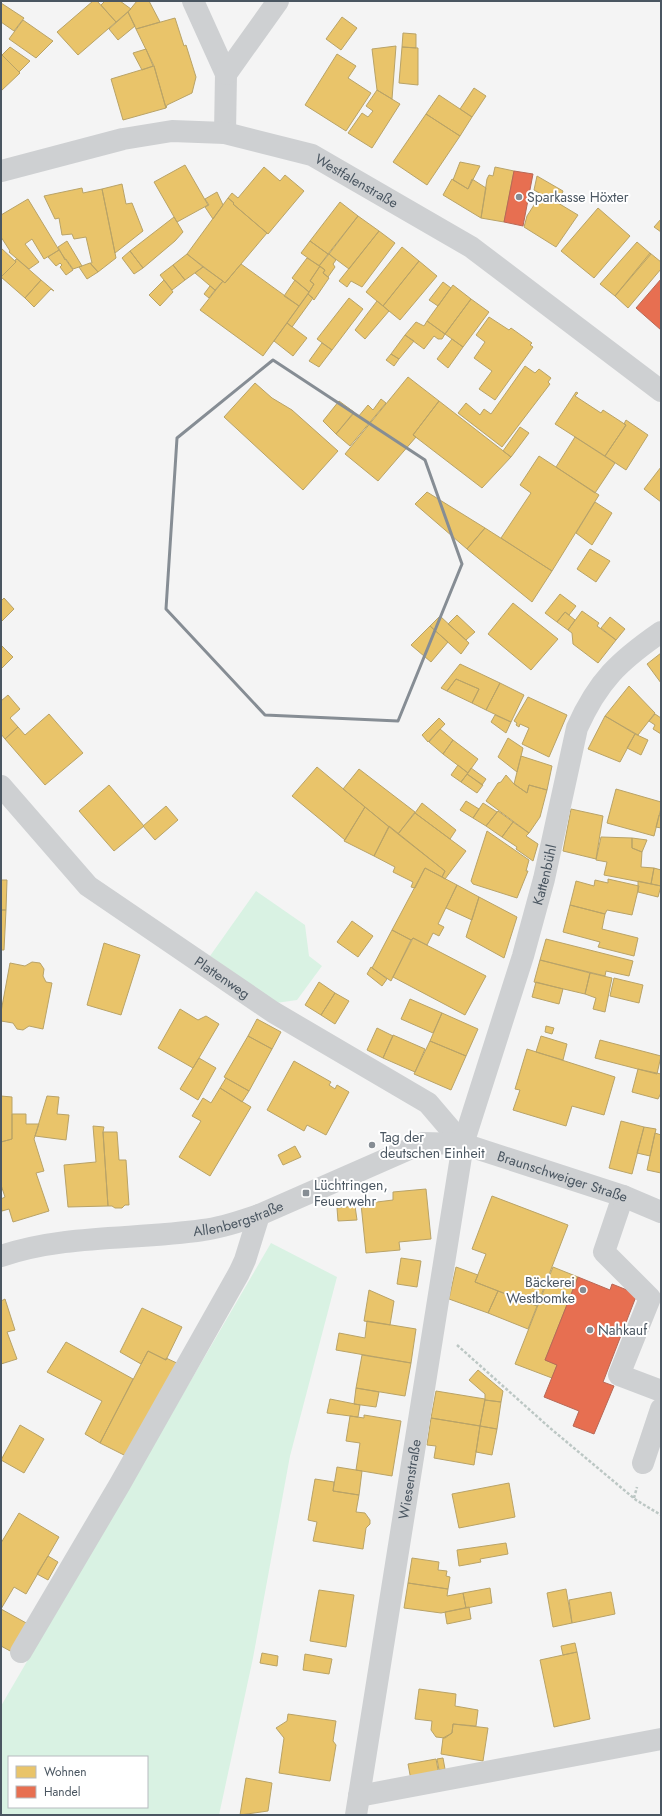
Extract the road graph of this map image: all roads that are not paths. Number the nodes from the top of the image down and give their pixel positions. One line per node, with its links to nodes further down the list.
1 (193, 1): 3 (street)
2 (278, 1): 3 (street)
3 (226, 74): 4 (street)
4 (225, 133): 5 (street, Westfalenstraße); 6 (street, Westfalenstraße)
5 (1, 172)
6 (661, 391)
7 (661, 632): 9 (street, Kattenbühl)
8 (1, 786): 9 (street, Plattenweg)
9 (463, 1144): 10 (street, Braunschweiger Straße); 12 (street, Allenbergstraße); 19 (street, Wiesenstraße)
10 (623, 1196): 11 (street, Braunschweiger Straße); 14 (street)
11 (661, 1212)
12 (259, 1215): 13 (street, Allenbergstraße); 17 (street)
13 (1, 1256)
14 (661, 1391)
15 (661, 1409): 16 (street)
16 (643, 1463)
17 (21, 1652)
18 (661, 1739): 19 (street)
19 (358, 1806)

